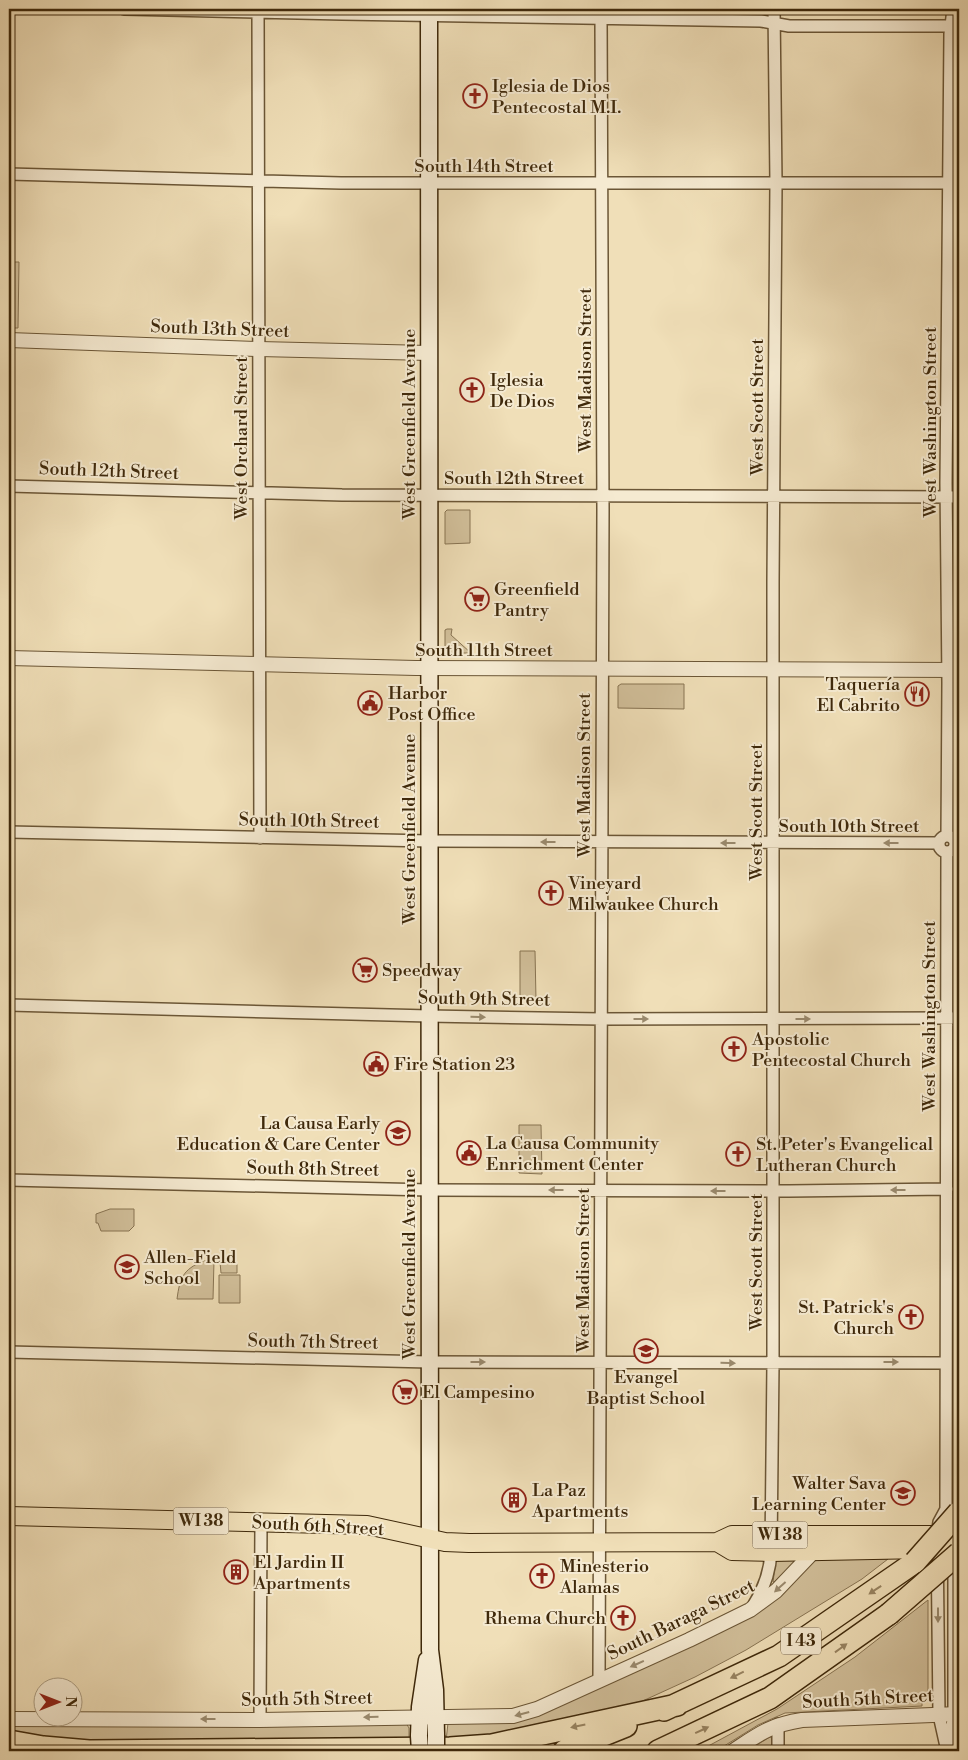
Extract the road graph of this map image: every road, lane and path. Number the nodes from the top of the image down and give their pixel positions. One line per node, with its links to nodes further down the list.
1 (124, 9): 4 (street)
2 (774, 9): 7 (street, West Scott Street)
3 (953, 9): 8 (street, West Washington Street)
4 (258, 11): 5 (street); 10 (street, West Orchard Street)
5 (429, 12): 6 (street); 11 (main road, West Greenfield Avenue)
6 (601, 19): 7 (street); 14 (street, West Madison Street)
7 (773, 23): 8 (street); 12 (street, West Scott Street)
8 (955, 26): 13 (street, West Washington Street)
9 (9, 174): 10 (street, South 14th Street)
10 (259, 181): 11 (street, South 14th Street); 16 (street, West Orchard Street)
11 (429, 183): 14 (street, South 14th Street); 17 (main road, West Greenfield Avenue)
12 (776, 183): 13 (street, South 14th Street); 14 (street, South 14th Street); 24 (street, West Scott Street)
13 (954, 183): 22 (street, West Washington Street)
14 (602, 184): 21 (street, West Madison Street)
15 (9, 340): 16 (street, South 13th Street)
16 (259, 350): 17 (street, South 13th Street); 19 (street, West Orchard Street)
17 (429, 353): 20 (main road, West Greenfield Avenue)
18 (9, 486): 19 (street, South 12th Street)
19 (259, 493): 20 (street, South 12th Street); 26 (street, West Orchard Street)
20 (429, 495): 21 (street, South 12th Street); 27 (main road, West Greenfield Avenue)
21 (603, 496): 24 (street, South 12th Street); 28 (street, West Madison Street)
22 (946, 496): 23 (street, South 12th Street); 24 (street, South 12th Street); 30 (street, West Washington Street)
23 (959, 496)
24 (774, 497): 29 (street, West Scott Street)
25 (9, 658): 26 (street, South 11th Street)
26 (259, 664): 27 (street, South 11th Street); 32 (street, West Orchard Street)
27 (429, 668): 28 (street, South 11th Street); 33 (main road, West Greenfield Avenue)
28 (602, 669): 29 (street, South 11th Street); 34 (street, West Madison Street)
29 (774, 669): 30 (street, South 11th Street); 35 (street, West Scott Street)
30 (954, 670): 36 (street, West Washington Street)
31 (9, 832): 32 (street, South 10th Street)
32 (260, 838): 33 (street, South 10th Street)
33 (429, 841): 34 (street, South 10th Street, one-way to 33); 38 (main road, West Greenfield Avenue)
34 (602, 843): 35 (street, South 10th Street, one-way to 34); 41 (street, West Madison Street)
35 (773, 843): 36 (street, South 10th Street, one-way to 35); 42 (street, West Scott Street)
36 (950, 844): 39 (street, West Washington Street)
37 (9, 1005): 38 (street, South 9th Street)
38 (430, 1016): 41 (street, South 9th Street, one-way to 41); 45 (main road, West Greenfield Avenue)
39 (947, 1018): 40 (street, South 9th Street); 42 (street, South 9th Street, one-way to 39); 44 (street, West Washington Street)
40 (959, 1018)
41 (601, 1019): 42 (street, South 9th Street, one-way to 42); 46 (street, West Madison Street)
42 (773, 1019): 47 (street, West Scott Street)
43 (9, 1180): 45 (street, South 8th Street)
44 (947, 1189): 47 (street, South 8th Street, one-way to 47); 52 (street, West Washington Street)
45 (430, 1190): 46 (street, South 8th Street, one-way to 45); 49 (main road, West Greenfield Avenue)
46 (600, 1190): 47 (street, South 8th Street, one-way to 46); 50 (street, West Madison Street)
47 (773, 1191): 51 (street, West Scott Street)
48 (9, 1352): 49 (street, South 7th Street)
49 (430, 1362): 50 (street, South 7th Street, one-way to 50); 57 (main road, West Greenfield Avenue)
50 (601, 1363): 51 (street, South 7th Street, one-way to 51); 58 (street, West Madison Street)
51 (773, 1363): 52 (street, South 7th Street, one-way to 52); 59 (street, West Scott Street)
52 (946, 1363): 56 (street, West Washington Street)
53 (9, 1516): 54 (main road, South 6th Street / WI 38)
54 (261, 1522): 57 (main road, South 6th Street / WI 38); 68 (street)
55 (845, 1535): 56 (main road, South 6th Street / WI 38); 59 (main road, South 6th Street / WI 38); 60 (street, South Baraga Street)
56 (953, 1537): 60 (main road, South 6th Street / WI 38); 63 (highway, I 43, one-way to 63, bridge); 64 (street, West Washington Street); 65 (street, West Washington Street, one-way to 65); 74 (highway, I 43, one-way to 56, bridge)
57 (430, 1538): 58 (main road, South 6th Street / WI 38); 66 (main road, West Greenfield Avenue)
58 (600, 1543): 59 (main road, South 6th Street / WI 38); 62 (street, West Madison Street)
59 (771, 1544): 60 (main road, South 6th Street / WI 38); 61 (street, West Scott Street)
60 (813, 1552): 61 (street, South Baraga Street, one-way to 61)
61 (750, 1610): 62 (street, South Baraga Street, one-way to 62)
62 (599, 1681): 66 (street, South 5th Street, one-way to 66)
63 (677, 1704): 71 (highway, one-way to 71); 73 (highway, I 43)
64 (957, 1714): 65 (street, South 5th Street); 77 (street, West Washington Street)
65 (939, 1715): 69 (street, South 5th Street); 77 (street, West Washington Street)
66 (428, 1716): 68 (street, South 5th Street, one-way to 68); 70 (main road, West Greenfield Avenue)
67 (9, 1719): 68 (street, South 5th Street, one-way to 67)
68 (260, 1720)
69 (778, 1724): 75 (street, South 5th Street); 76 (street)
70 (425, 1740): 72 (main road, West Greenfield Avenue, bridge)
71 (9, 1742)
72 (436, 1751)
73 (564, 1751)
74 (658, 1751)
75 (733, 1751)
76 (778, 1751)
77 (948, 1751)

